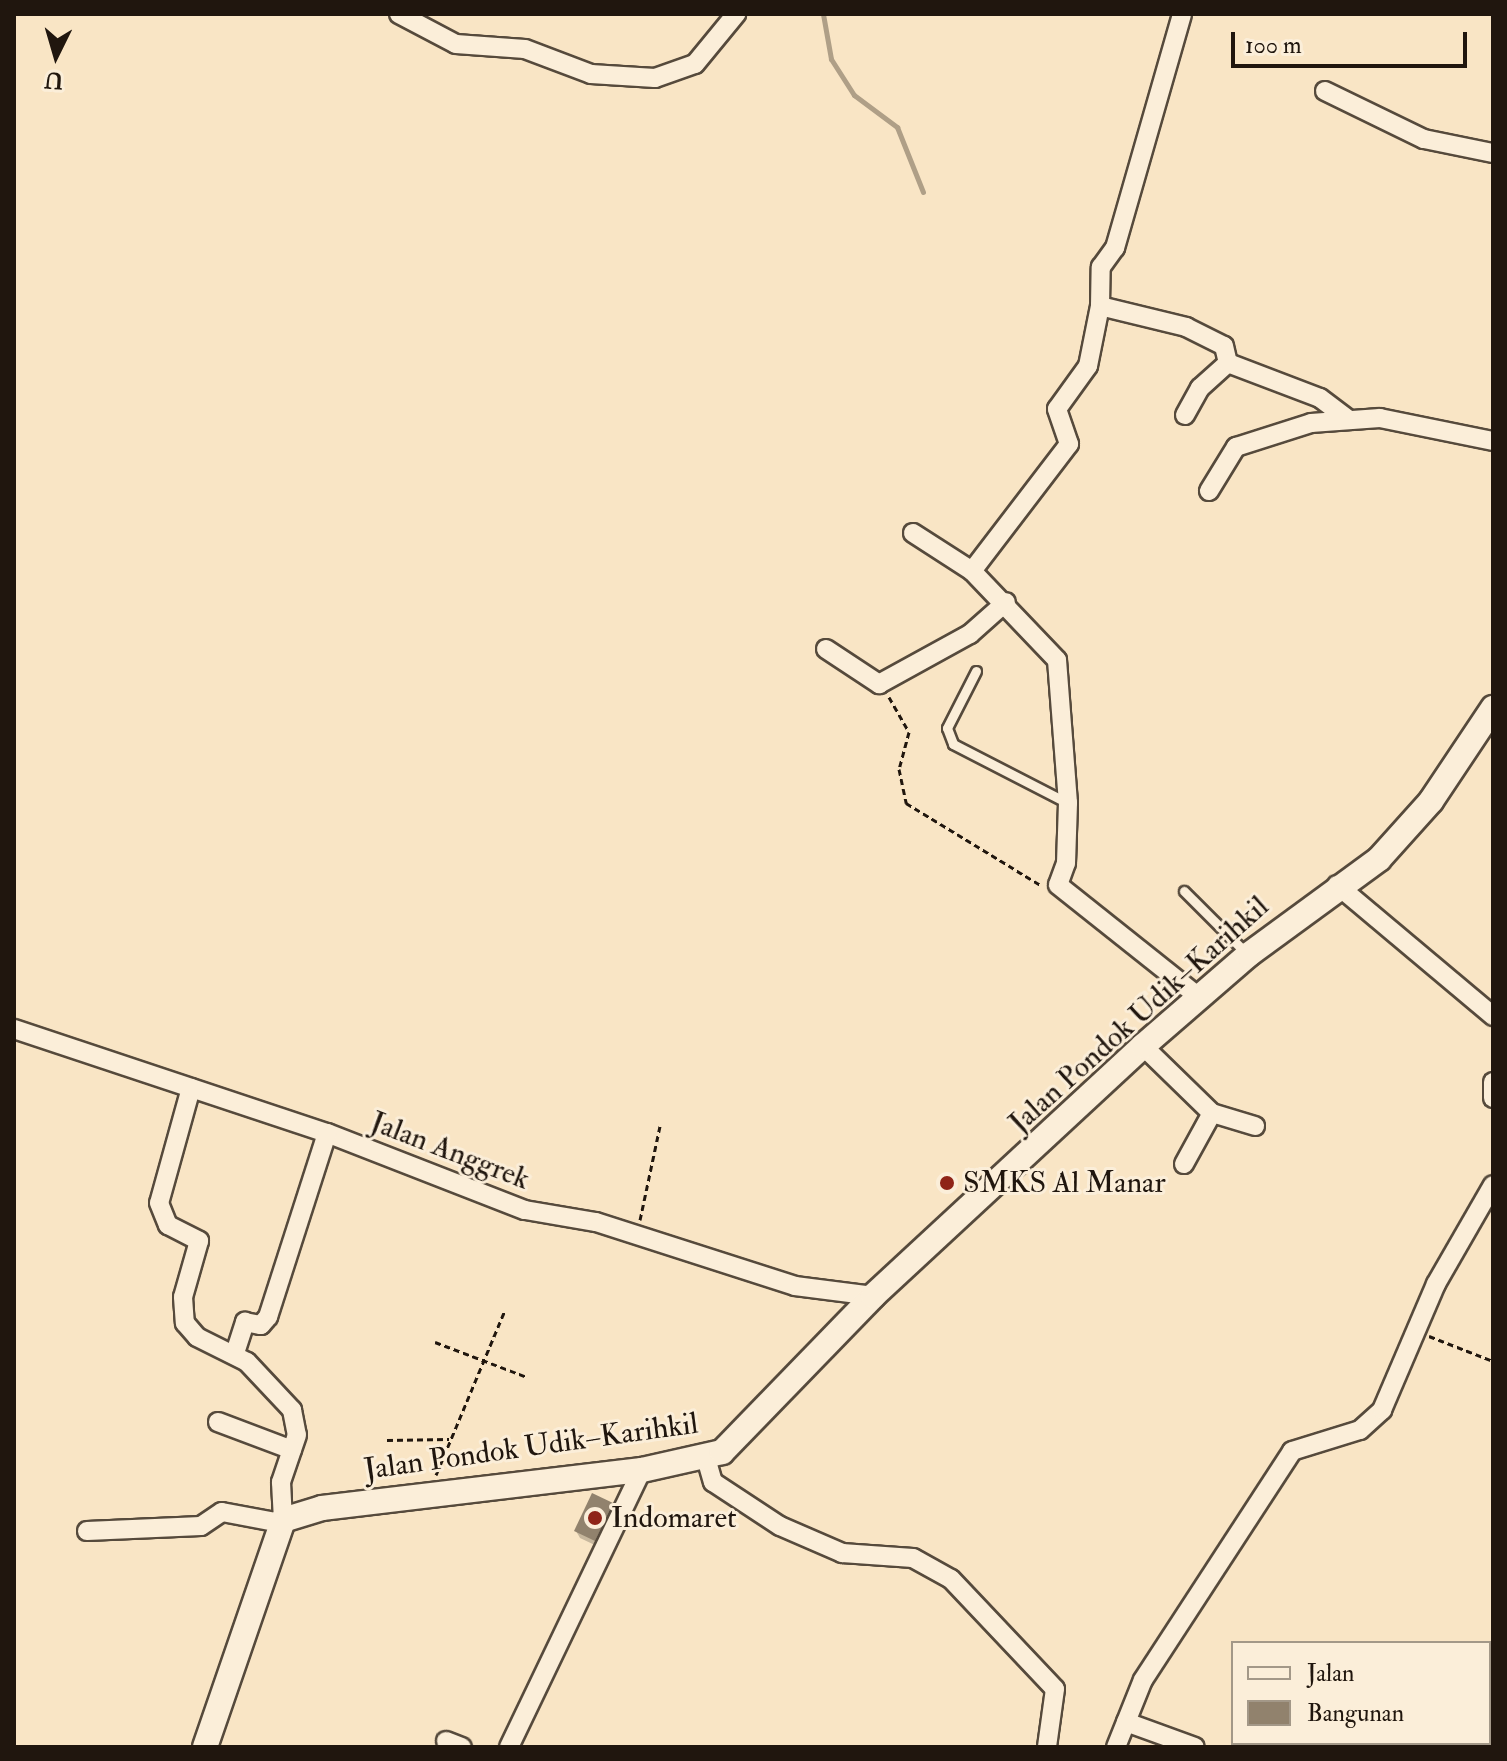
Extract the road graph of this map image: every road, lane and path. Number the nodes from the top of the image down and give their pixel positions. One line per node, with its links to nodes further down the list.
1 (399, 14): 2 (street)
2 (736, 14)
3 (1182, 14): 6 (street)
4 (1325, 91): 5 (street)
5 (1493, 153)
6 (1100, 306): 7 (street); 13 (street)
7 (1228, 363): 8 (street); 9 (street)
8 (1185, 415)
9 (1347, 418): 10 (street); 11 (street)
10 (1493, 441)
11 (1209, 491)
12 (913, 533): 13 (street)
13 (972, 571): 14 (street)
14 (1006, 602): 17 (street); 19 (street)
15 (826, 649): 17 (street)
16 (976, 671): 19 (lane)
17 (879, 684): 20 (path)
18 (1492, 711): 21 (street, Jalan Pondok Udik–Karihkil)
19 (1068, 803): 20 (street)
20 (1058, 885): 24 (street)
21 (1337, 885): 23 (street, Jalan Pondok Udik–Karihkil); 25 (street)
22 (1184, 891): 23 (lane)
23 (1248, 955): 24 (street, Jalan Pondok Udik–Karihkil)
24 (1200, 998): 27 (street, Jalan Pondok Udik–Karihkil)
25 (1493, 1016)
26 (14, 1029): 29 (street, Jalan Anggrek)
27 (1143, 1046): 31 (street); 38 (street, Jalan Pondok Udik–Karihkil)
28 (1493, 1082): 30 (street)
29 (191, 1088): 34 (street, Jalan Anggrek); 42 (street)
30 (1493, 1098)
31 (1212, 1113): 33 (street); 35 (street)
32 (660, 1126): 37 (path)
33 (1255, 1126)
34 (327, 1133): 37 (street, Jalan Anggrek); 42 (street)
35 (1184, 1164)
36 (1493, 1185): 40 (street)
37 (636, 1235): 38 (street, Jalan Anggrek)
38 (873, 1296): 50 (street, Jalan Pondok Udik–Karihkil)
39 (505, 1310): 43 (path)
40 (1418, 1331): 44 (path); 55 (street)
41 (435, 1342): 43 (path)
42 (235, 1353): 49 (street)
43 (481, 1360): 45 (path); 47 (path)
44 (1493, 1361)
45 (527, 1377)
46 (218, 1422): 49 (street)
47 (449, 1439): 48 (path); 52 (path)
48 (387, 1440)
49 (292, 1450): 53 (street)
50 (706, 1458): 51 (street, Jalan Pondok Udik–Karihkil); 58 (street)
51 (642, 1470): 52 (street, Jalan Pondok Udik–Karihkil); 57 (street)
52 (427, 1497): 53 (street, Jalan Pondok Udik–Karihkil)
53 (282, 1522): 54 (street); 56 (street)
54 (87, 1531)
55 (1126, 1722): 59 (street); 60 (street)
56 (205, 1747)
57 (509, 1747)
58 (1047, 1747)
59 (1116, 1747)
60 (1195, 1747)

